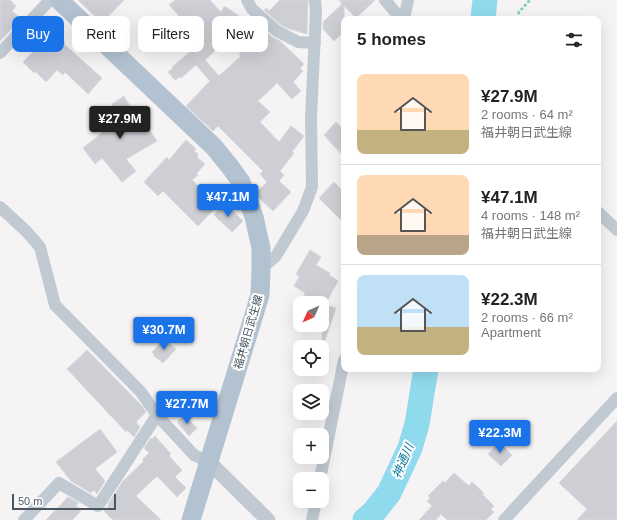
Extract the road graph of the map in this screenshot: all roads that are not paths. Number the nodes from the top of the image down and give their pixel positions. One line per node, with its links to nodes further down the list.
1 (246, 0): 8 (street)
2 (315, 0): 8 (street)
3 (385, 0): 6 (street)
4 (408, 0): 7 (street)
5 (59, 1): 9 (street); 13 (main road, 福井朝日武生線)
6 (400, 16)
7 (404, 16)
8 (315, 43): 13 (street)
9 (0, 53)
10 (0, 206): 16 (street)
11 (601, 215): 12 (street)
12 (617, 230)
13 (262, 269): 17 (main road, 福井朝日武生線)
14 (342, 372): 18 (street)
15 (617, 398): 24 (street)
16 (157, 414): 17 (street); 20 (street)
17 (209, 462): 21 (main road, 福井朝日武生線); 22 (street)
18 (321, 472)
19 (315, 508): 23 (street)
20 (24, 520)
21 (191, 520)
22 (268, 520)
23 (312, 520)
24 (504, 520)

